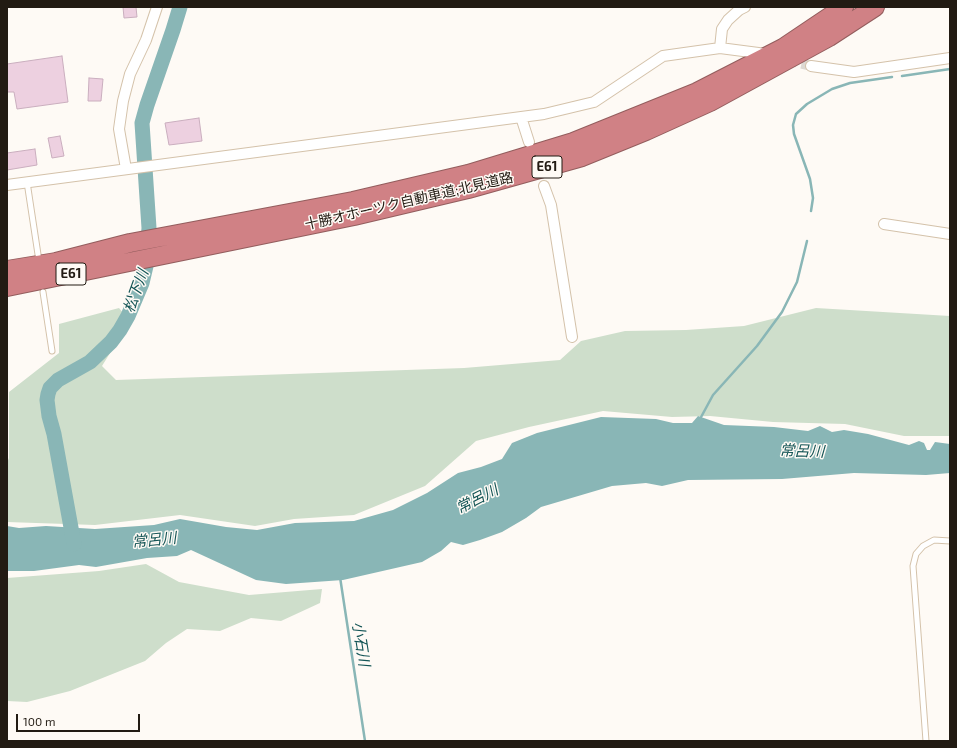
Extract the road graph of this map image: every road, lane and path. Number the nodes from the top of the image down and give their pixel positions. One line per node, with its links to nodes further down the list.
1 (157, 7): 11 (street)
2 (745, 7): 5 (street)
3 (844, 7): 17 (highway, 十勝オホーツク自動車道;北見道路 / E61)
4 (874, 7): 17 (highway, 十勝オホーツク自動車道;北見道路 / E61)
5 (720, 48): 6 (street); 9 (street)
6 (766, 54)
7 (950, 58): 8 (street)
8 (811, 66)
9 (521, 117): 10 (street); 11 (street)
10 (530, 142)
11 (126, 169): 12 (street)
12 (27, 182): 13 (street); 18 (lane)
13 (7, 185)
14 (544, 186): 22 (street)
15 (884, 224): 16 (street)
16 (950, 234)
17 (189, 241): 19 (highway, 十勝オホーツク自動車道;北見道路 / E61); 20 (highway, 十勝オホーツク自動車道;北見道路 / E61)
18 (39, 261)
19 (7, 270)
20 (7, 287)
21 (43, 292): 23 (lane)
22 (572, 337)
23 (52, 351)
24 (950, 541): 25 (lane)
25 (926, 741)

